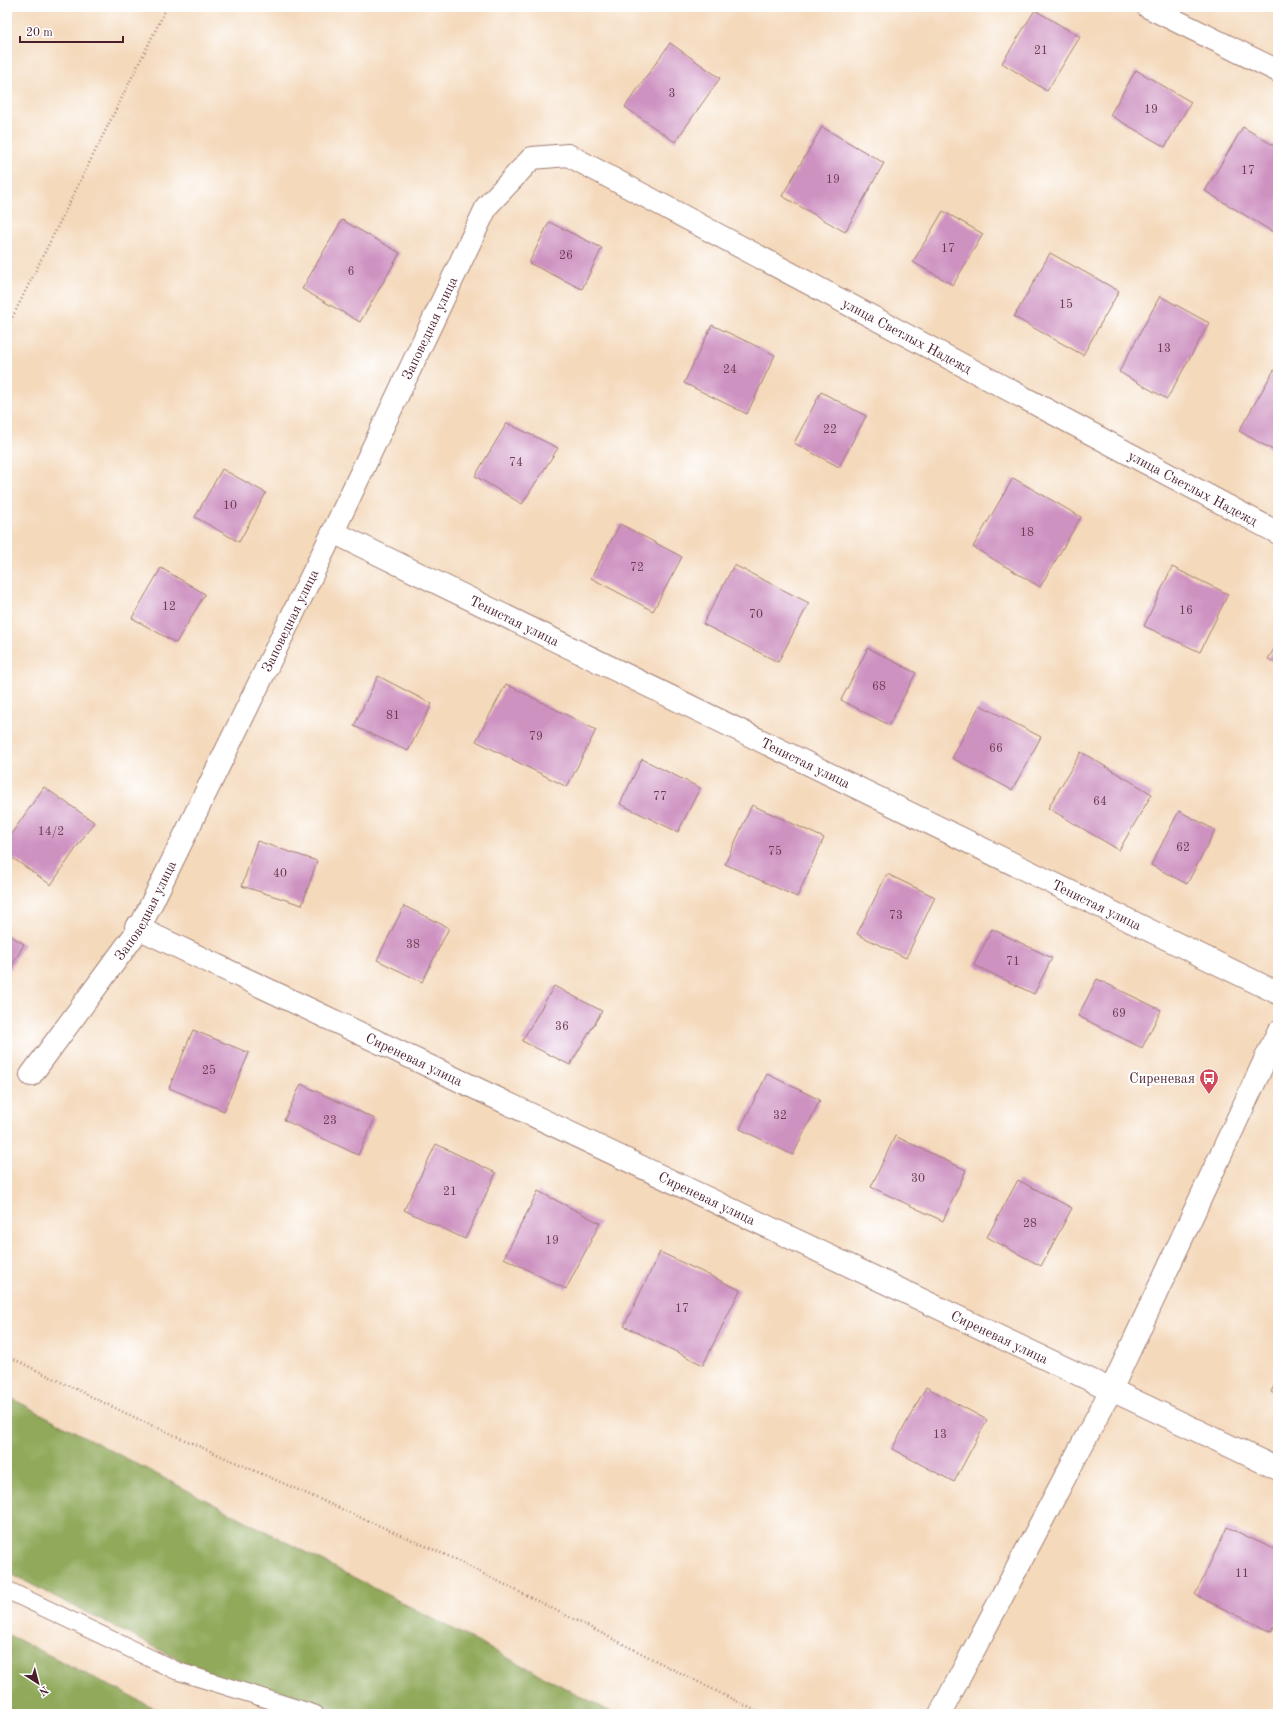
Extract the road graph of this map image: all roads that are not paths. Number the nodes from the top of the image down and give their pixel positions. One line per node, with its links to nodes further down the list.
1 (1148, 7): 2 (street)
2 (1278, 71)
3 (532, 158): 4 (street, Заповедная улица); 5 (street, улица Светлых Надежд)
4 (333, 532): 6 (street, Заповедная улица); 7 (street, Тенистая улица)
5 (1278, 534)
6 (137, 928): 9 (street, Заповедная улица); 10 (street, Сиреневая улица)
7 (1278, 994)
8 (1278, 1032): 10 (street)
9 (31, 1075)
10 (1111, 1390): 11 (street, Сиреневая улица); 14 (street)
11 (1278, 1469)
12 (7, 1590): 13 (lane)
13 (315, 1714)
14 (940, 1714)

